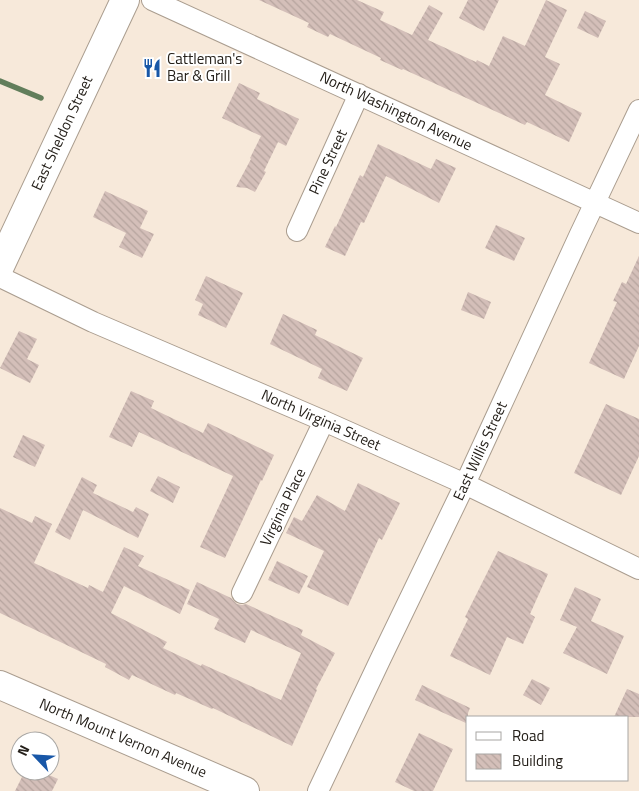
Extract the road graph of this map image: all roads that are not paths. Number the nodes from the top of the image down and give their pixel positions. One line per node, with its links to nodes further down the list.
1 (125, 0): 8 (main road, East Sheldon Street)
2 (152, 0): 3 (street, North Washington Avenue)
3 (359, 94): 5 (street, North Washington Avenue); 7 (street, Pine Street)
4 (639, 110): 5 (street, East Willis Street)
5 (595, 202): 6 (street, North Washington Avenue); 11 (street, East Willis Street)
6 (639, 223)
7 (297, 230)
8 (0, 266)
9 (0, 277): 10 (street, North Virginia Street)
10 (324, 421): 11 (street, North Virginia Street); 13 (street, Virginia Place)
11 (465, 484): 12 (street, North Virginia Street); 16 (street, East Willis Street)
12 (639, 568)
13 (242, 592)
14 (0, 684): 15 (main road, North Mount Vernon Avenue)
15 (245, 791)
16 (318, 791)

